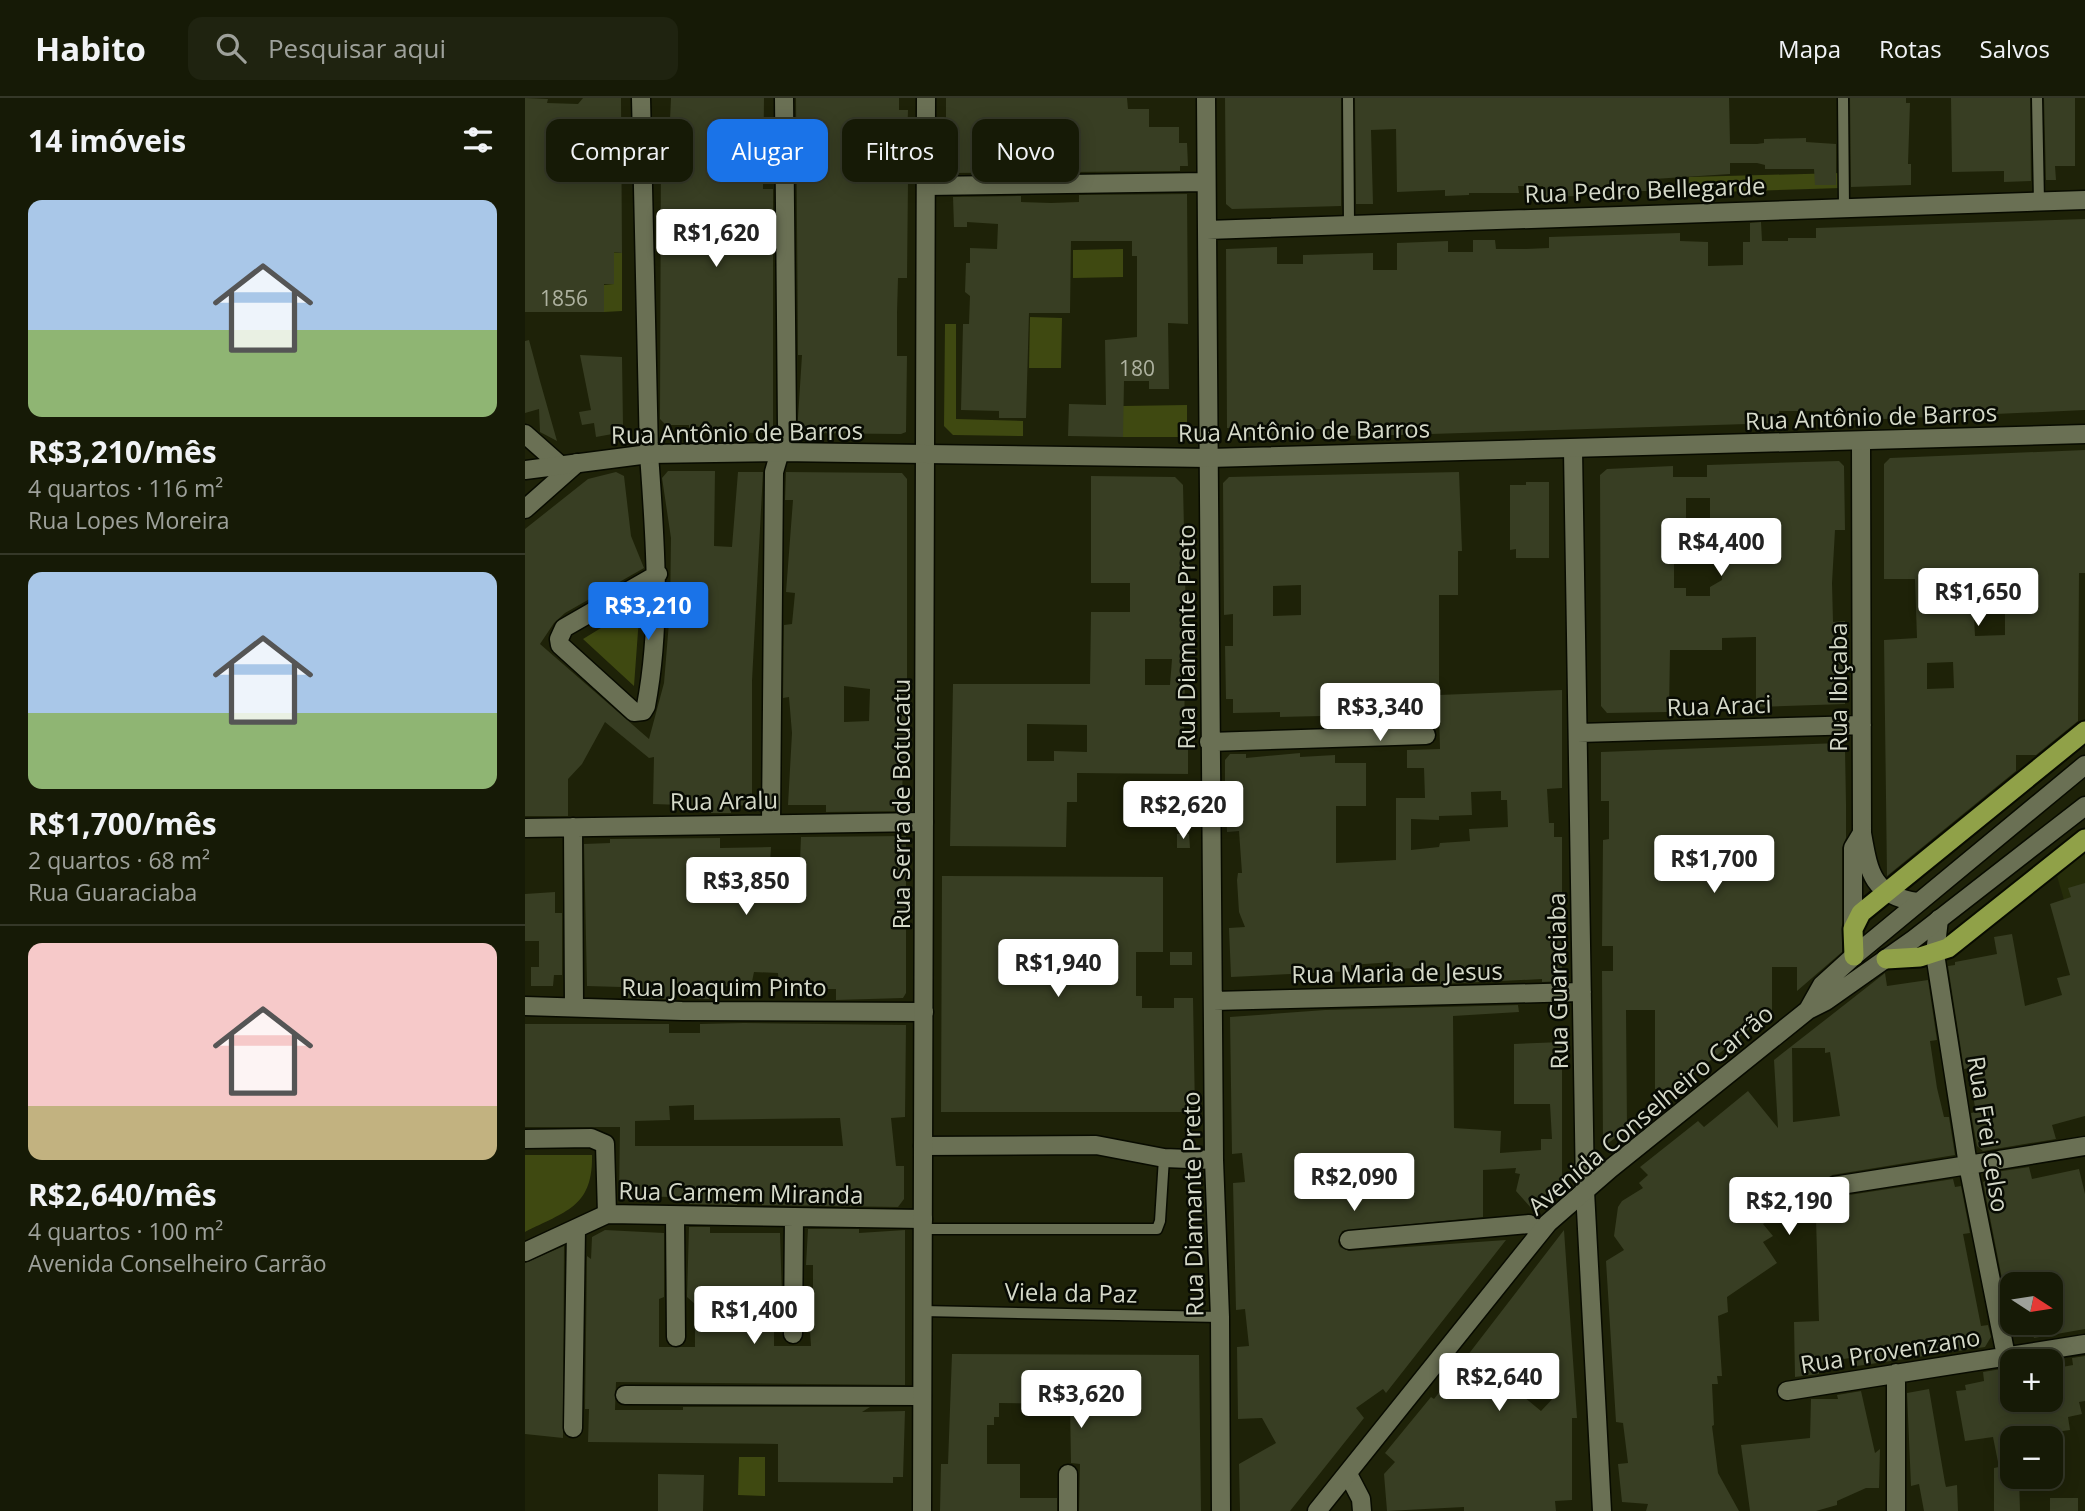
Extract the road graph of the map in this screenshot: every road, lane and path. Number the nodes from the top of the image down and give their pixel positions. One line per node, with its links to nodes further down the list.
1 (641, 98): 21 (street)
2 (784, 98): 19 (street)
3 (926, 98): 9 (street, Rua Serra de Botucatu)
4 (1206, 98): 8 (street, Rua Diamante Preto)
5 (1348, 98): 13 (lane)
6 (1843, 98): 12 (lane)
7 (2037, 98): 11 (lane)
8 (1206, 182): 9 (street); 14 (street, Rua Diamante Preto)
9 (926, 186): 20 (street, Rua Serra de Botucatu)
10 (2085, 200): 11 (street, Rua Pedro Bellegarde)
11 (2039, 202): 12 (street, Rua Pedro Bellegarde)
12 (1844, 207): 13 (street, Rua Pedro Bellegarde)
13 (1349, 224): 14 (street, Rua Pedro Bellegarde)
14 (1207, 230): 22 (street, Rua Diamante Preto)
15 (525, 434): 23 (street)
16 (2085, 434): 17 (street, Rua Antônio de Barros)
17 (1861, 441): 18 (street, Rua Antônio de Barros); 27 (street, Rua Ibiçaba)
18 (1573, 450): 22 (street, Rua Antônio de Barros); 29 (street, Rua Guaraciaba)
19 (779, 452): 20 (street, Rua Antônio de Barros); 21 (street, Rua Antônio de Barros); 35 (street)
20 (926, 453): 22 (street, Rua Antônio de Barros); 34 (street, Rua Serra de Botucatu)
21 (649, 454): 23 (street, Rua Antônio de Barros); 26 (street)
22 (1209, 458): 31 (street, Rua Diamante Preto)
23 (568, 464): 24 (street, Rua Antônio de Barros); 25 (street)
24 (525, 470)
25 (525, 509)
26 (658, 574): 26 (street)
27 (1862, 725): 29 (street, Rua Araci); 38 (street, Rua Ibiçaba)
28 (2085, 731): 40 (highway)
29 (1578, 733): 47 (street, Rua Guaraciaba)
30 (1426, 735): 31 (street)
31 (1209, 743): 48 (street, Rua Diamante Preto)
32 (2085, 765): 41 (street, Avenida Conselheiro Carrão)
33 (2085, 806): 42 (street, Avenida Conselheiro Carrão)
34 (924, 822): 35 (street, Rua Aralu); 52 (street, Rua Serra de Botucatu)
35 (771, 824): 36 (street, Rua Aralu)
36 (573, 827): 37 (street, Rua Aralu); 50 (street)
37 (525, 828)
38 (1862, 833): 40 (street, Rua Ibiçaba); 43 (street)
39 (2085, 839): 44 (highway)
40 (1888, 892): 41 (street); 43 (highway)
41 (1917, 902): 45 (street, Avenida Conselheiro Carrão)
42 (1939, 919): 44 (street, Rua Frei Celso); 46 (street, Avenida Conselheiro Carrão)
43 (1853, 929): 45 (highway)
44 (1935, 954): 46 (highway); 58 (street, Rua Frei Celso)
45 (1854, 956): 51 (street, Avenida Conselheiro Carrão)
46 (1886, 958): 51 (street, Avenida Conselheiro Carrão)
47 (1582, 992): 48 (street, Rua Maria de Jesus); 60 (street, Rua Guaraciaba)
48 (1213, 1001): 57 (street, Rua Diamante Preto)
49 (525, 1006): 50 (street, Rua Joaquim Pinto)
50 (574, 1007): 52 (street, Rua Joaquim Pinto)
51 (1808, 1010): 60 (street, Avenida Conselheiro Carrão)
52 (924, 1012): 54 (street, Rua Serra de Botucatu)
53 (525, 1139): 61 (street)
54 (923, 1146): 56 (street); 64 (street, Rua Serra de Botucatu)
55 (2085, 1146): 58 (street)
56 (1164, 1158): 57 (street); 64 (lane)
57 (1214, 1160): 70 (street, Rua Diamante Preto)
58 (1968, 1165): 59 (street); 74 (street, Rua Frei Celso)
59 (1834, 1186)
60 (1584, 1191): 66 (street, Avenida Conselheiro Carrão); 89 (street, Rua Guaraciaba)
61 (607, 1214): 62 (street, Rua Carmem Miranda); 65 (street, Rua Carmem Miranda)
62 (675, 1216): 63 (street, Rua Carmem Miranda); 72 (street)
63 (794, 1217): 64 (street, Rua Carmem Miranda); 71 (street)
64 (923, 1224): 69 (street, Rua Serra de Botucatu)
65 (576, 1229): 68 (street, Rua Carmem Miranda); 81 (street)
66 (1541, 1231): 67 (street); 83 (street, Avenida Conselheiro Carrão)
67 (1349, 1240)
68 (525, 1252)
69 (922, 1311): 70 (lane, Viela da Paz); 80 (street, Rua Serra de Botucatu)
70 (1220, 1317): 86 (street, Rua Diamante Preto)
71 (793, 1335)
72 (676, 1337)
73 (2085, 1344): 75 (street, Rua Provenzano)
74 (2005, 1349)
75 (2052, 1349)
76 (2000, 1357): 77 (street, Rua Provenzano)
77 (1896, 1373): 78 (street, Rua Provenzano); 90 (street)
78 (1787, 1391)
79 (625, 1395): 80 (street)
80 (922, 1395): 84 (street, Rua Serra de Botucatu)
81 (573, 1428)
82 (1068, 1474): 85 (street)
83 (1348, 1474): 87 (street, Avenida Conselheiro Carrão); 88 (street)
84 (922, 1511)
85 (1068, 1511)
86 (1221, 1511)
87 (1317, 1511)
88 (1362, 1511)
89 (1602, 1511)
90 (1896, 1511)

